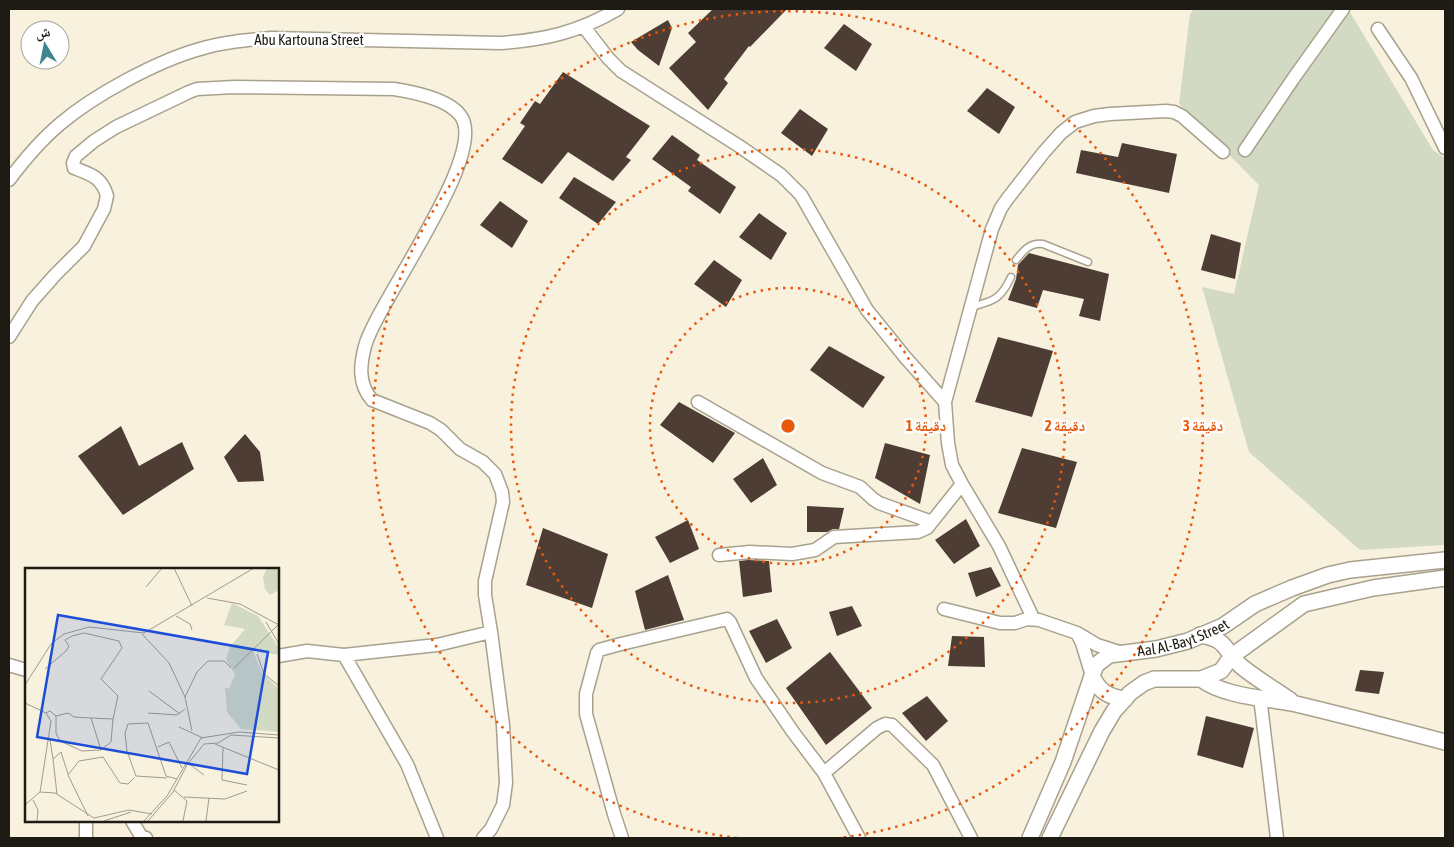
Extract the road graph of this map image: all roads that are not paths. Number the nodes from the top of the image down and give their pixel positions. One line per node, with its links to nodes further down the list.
1 (618, 9): 3 (street, Abu Kartouna Street)
2 (1343, 9): 6 (street)
3 (584, 27): 8 (street, Abu Kartouna Street); 15 (street)
4 (1378, 29): 5 (street)
5 (1445, 148)
6 (1245, 150)
7 (1223, 152): 12 (street)
8 (9, 180)
9 (1016, 260): 10 (lane)
10 (1088, 262)
11 (1011, 277): 12 (lane)
12 (970, 307): 15 (street)
13 (9, 337): 23 (street)
14 (698, 402): 17 (street)
15 (945, 402): 16 (street)
16 (962, 484): 17 (street); 22 (street)
17 (932, 522): 18 (street)
18 (719, 555)
19 (1445, 560): 25 (street, Aal Al-Bayt Street)
20 (1445, 578): 29 (street)
21 (944, 609): 22 (street)
22 (1033, 618): 24 (street)
23 (492, 632): 27 (street); 45 (street)
24 (1077, 633): 26 (street); 32 (street)
25 (1200, 635): 26 (street, Aal Al-Bayt Street); 29 (street)
26 (1119, 652): 32 (street, Aal Al-Bayt Street)
27 (344, 655): 28 (street); 44 (street)
28 (279, 656)
29 (1232, 656): 33 (street); 36 (street)
30 (9, 665): 31 (street)
31 (25, 670)
32 (1092, 676): 35 (street); 49 (street, Aal Al-Bayt Street)
33 (1201, 679): 34 (street); 35 (street)
34 (1260, 697): 36 (street); 51 (street)
35 (1124, 699): 50 (street)
36 (1298, 705): 37 (street)
37 (1445, 742)
38 (824, 773): 46 (street); 47 (street); 48 (street)
39 (86, 822): 41 (street); 42 (street)
40 (133, 822): 43 (street)
41 (86, 838)
42 (92, 838)
43 (146, 838)
44 (437, 838)
45 (483, 838)
46 (622, 838)
47 (859, 838)
48 (971, 838)
49 (1030, 838)
50 (1050, 838)
51 (1277, 838)

